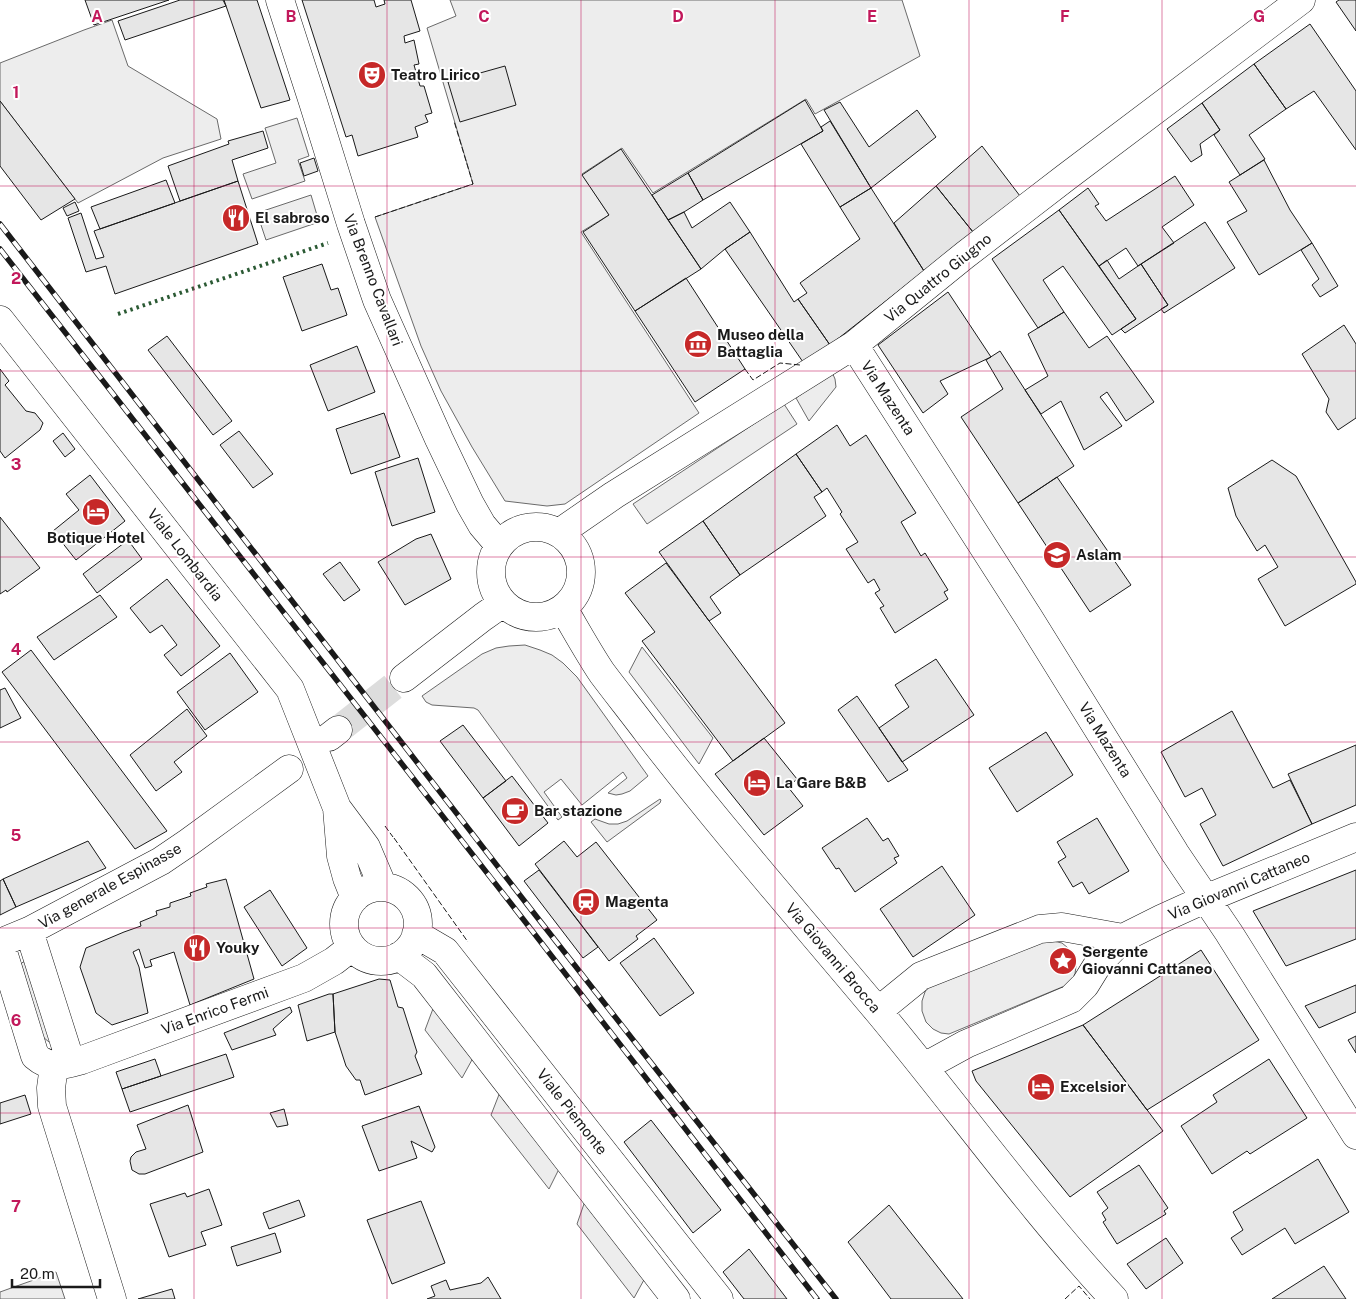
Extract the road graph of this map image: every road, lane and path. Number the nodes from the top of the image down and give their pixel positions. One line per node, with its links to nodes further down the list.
1 (280, 0): 6 (street, Via Brenno Cavallari)
2 (1301, 0): 4 (street, Via Quattro Giugno)
3 (0, 320): 11 (street, Viale Lombardia)
4 (854, 345): 5 (street, Via Quattro Giugno); 15 (street, Via Mazenta)
5 (559, 533): 6 (street); 8 (street)
6 (499, 545): 7 (street)
7 (503, 603): 8 (street); 9 (street)
8 (563, 608): 22 (street, Via Giovanni Brocca)
9 (404, 678)
10 (288, 769): 16 (street, Via generale Espinasse)
11 (337, 808): 13 (street, Viale Lombardia); 14 (street, Viale Lombardia)
12 (1356, 837): 15 (street, Via Giovanni Cattaneo)
13 (384, 887): 14 (street); 17 (street)
14 (355, 898): 20 (street)
15 (1206, 899): 18 (street, Via Giovanni Cattaneo); 25 (street, Via Mazenta)
16 (29, 931): 19 (street, Via generale Espinasse); 23 (street)
17 (416, 934): 21 (street); 28 (street, Viale Piemonte)
18 (1123, 938): 22 (street); 24 (street, Via Giovanni Cattaneo)
19 (0, 942): 23 (street)
20 (352, 947): 21 (street); 23 (street, Via Enrico Fermi)
21 (399, 956): 27 (street)
22 (878, 1011): 24 (street, Via Giovanni Brocca)
23 (63, 1064): 26 (street)
24 (924, 1067): 29 (street, Via Giovanni Brocca)
25 (1356, 1135)
26 (112, 1299)
27 (676, 1299)
28 (720, 1299)
29 (1114, 1299)

